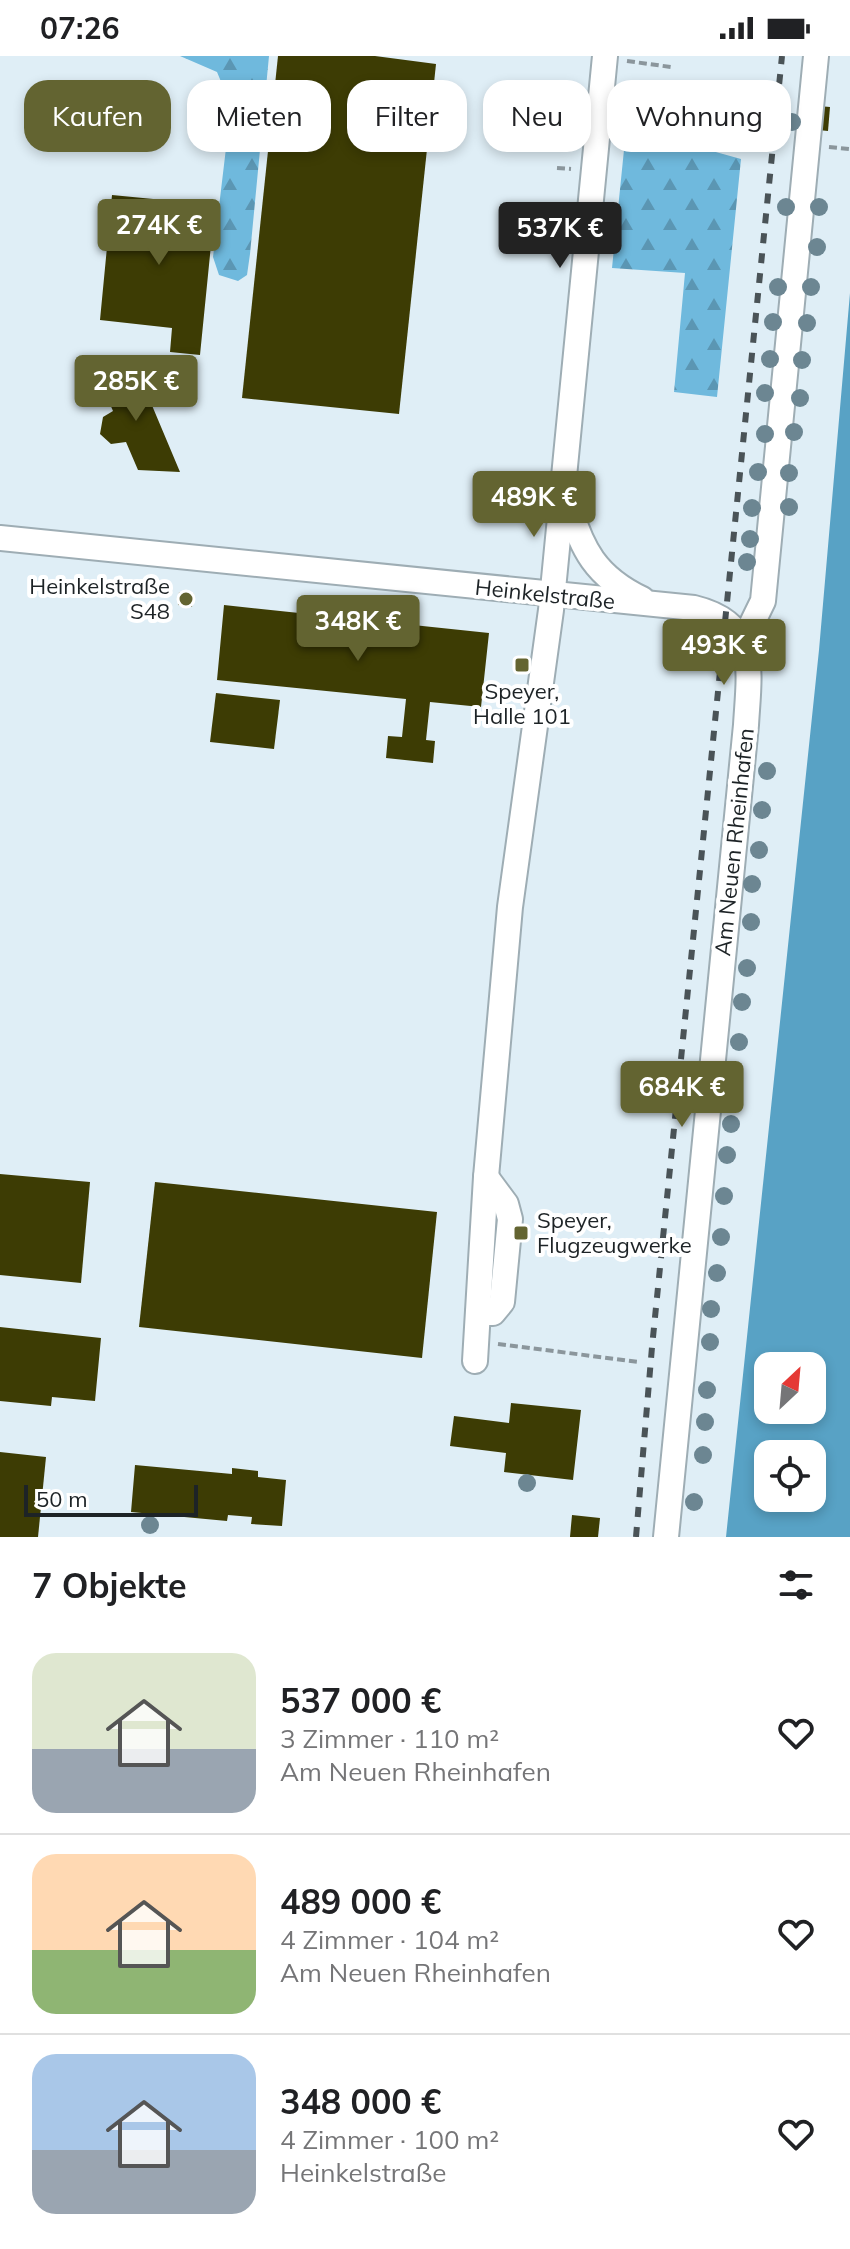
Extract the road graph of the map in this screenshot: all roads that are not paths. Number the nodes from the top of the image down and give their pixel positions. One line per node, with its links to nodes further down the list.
1 (816, 56): 7 (street)
2 (605, 57): 3 (street)
3 (564, 488): 5 (street); 6 (street)
4 (0, 538): 5 (street, Heinkelstraße)
5 (552, 595): 6 (street, Heinkelstraße); 8 (street)
6 (653, 604): 7 (street, Heinkelstraße)
7 (743, 642): 9 (street, Am Neuen Rheinhafen)
8 (475, 1351)
9 (666, 1537)

